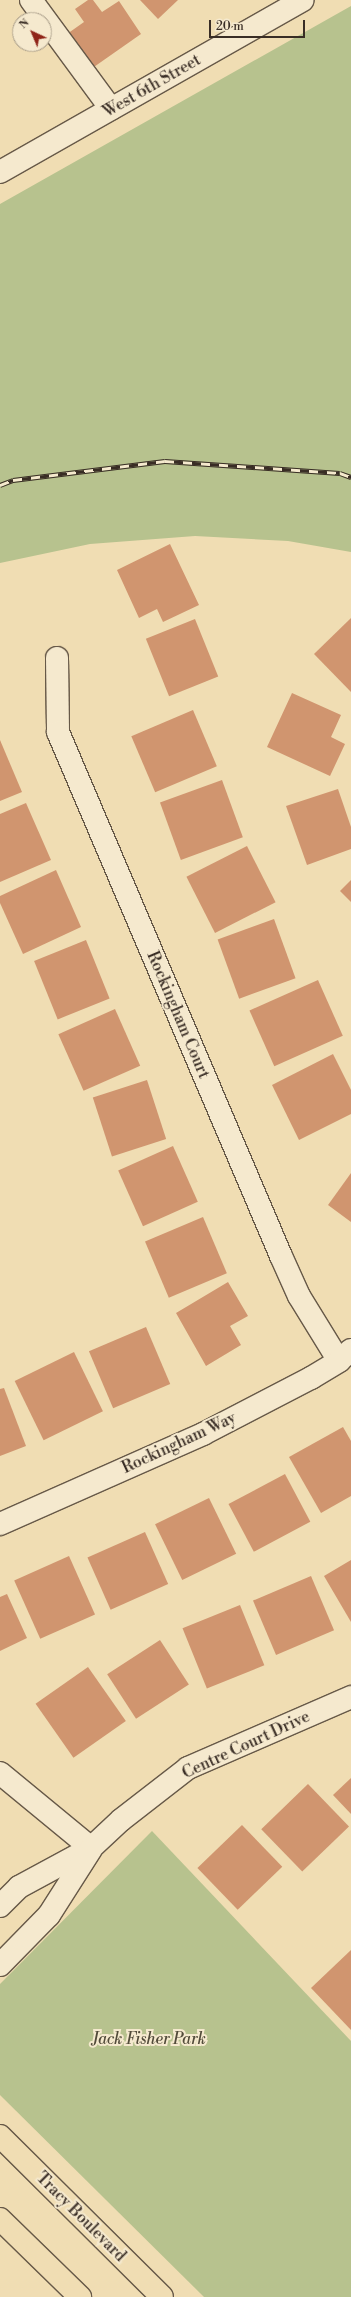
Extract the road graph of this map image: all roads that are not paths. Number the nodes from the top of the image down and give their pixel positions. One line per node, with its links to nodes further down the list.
1 (31, 0): 3 (street)
2 (303, 0): 3 (street, West 6th Street)
3 (111, 109): 4 (street, West 6th Street)
4 (0, 172)
5 (57, 658): 6 (street, Rockingham Court)
6 (345, 1356): 7 (street, Rockingham Way)
7 (0, 1524)
8 (351, 1697): 10 (street, Centre Court Drive)
9 (0, 1773): 10 (street)
10 (91, 1848): 11 (street, Centre Court Drive); 12 (street, Centre Court Drive)
11 (0, 1906)
12 (0, 1965)
13 (0, 2136): 16 (main road, Tracy Boulevard)
14 (0, 2219): 15 (main road)
15 (80, 2297)
16 (162, 2297)

